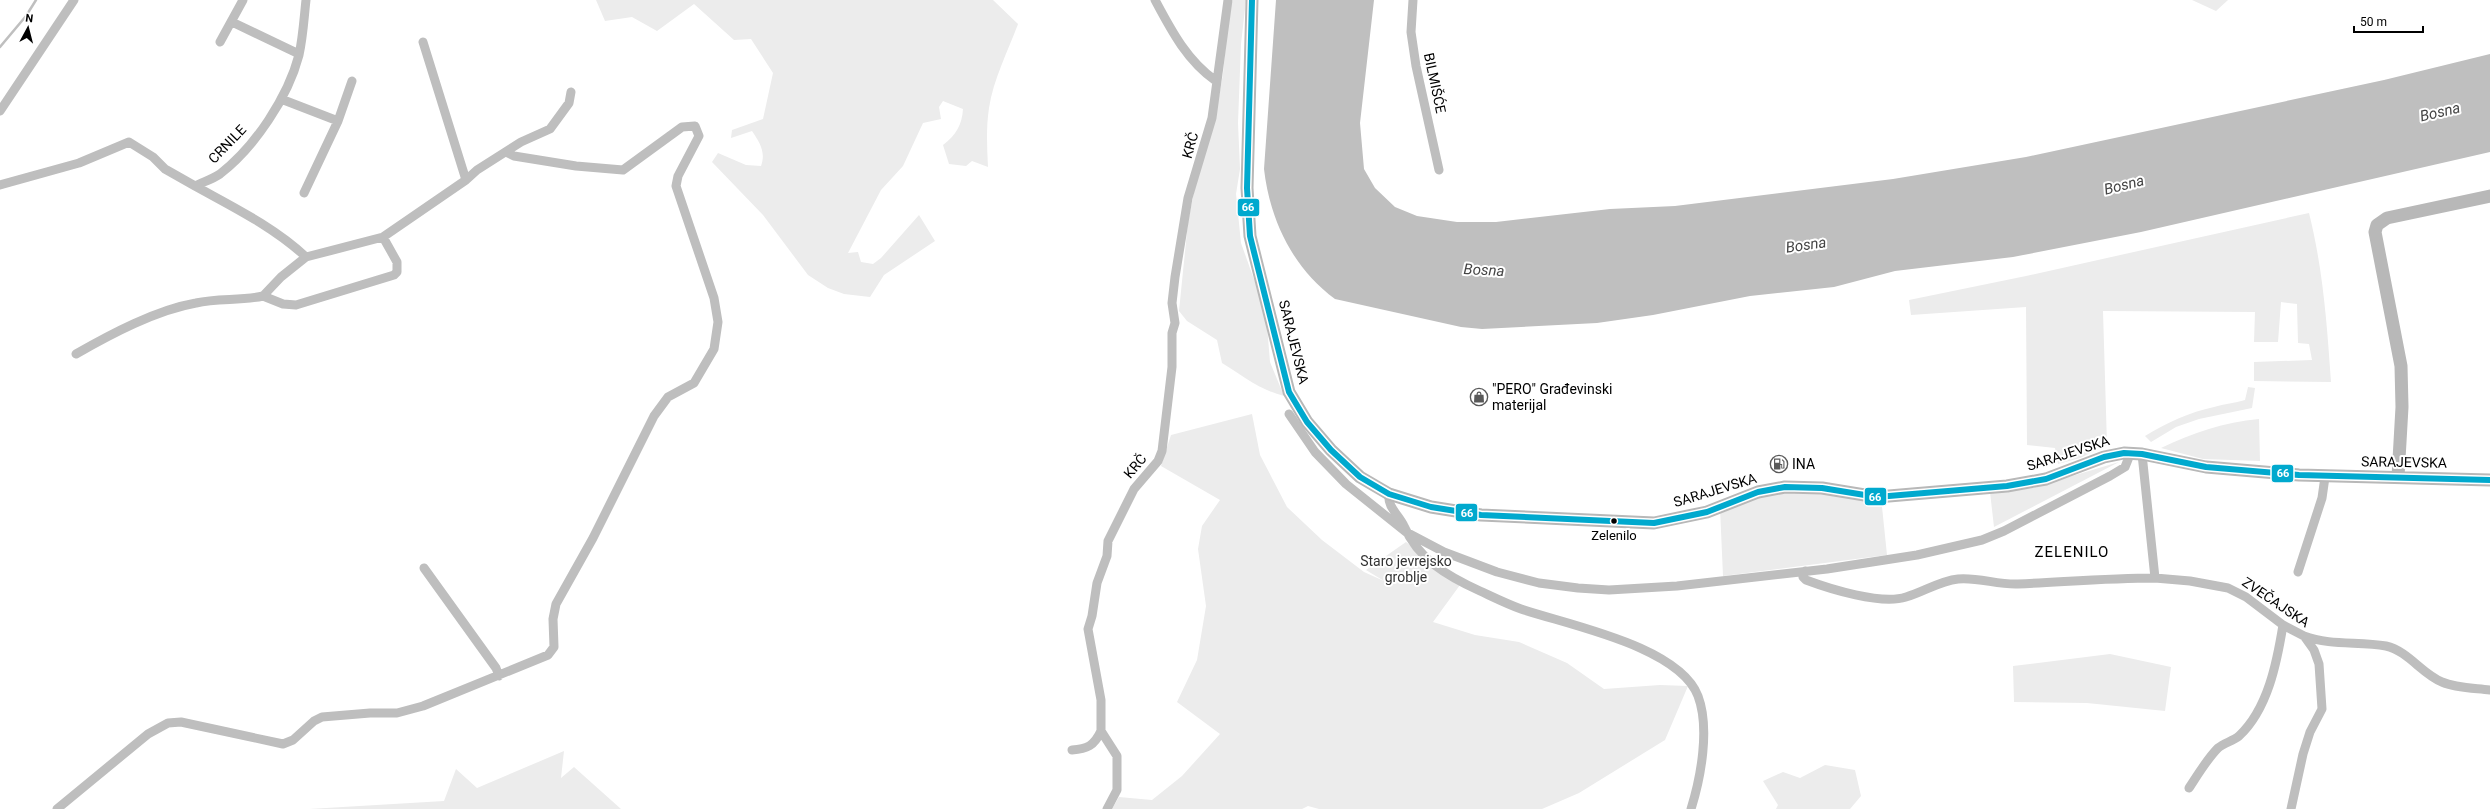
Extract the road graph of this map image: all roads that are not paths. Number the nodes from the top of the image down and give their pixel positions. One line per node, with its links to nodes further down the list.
1 (74, 0): 16 (street)
2 (243, 0): 8 (street)
3 (306, 0): 11 (street, CRNILE)
4 (1154, 0): 13 (street)
5 (1228, 0): 13 (street, KRČ)
6 (1252, 0): 34 (main road, SARAJEVSKA)
7 (1413, 0): 19 (street, BILMIŠĆE)
8 (232, 22): 9 (street); 11 (street)
9 (220, 42)
10 (423, 42): 20 (street)
11 (299, 54): 15 (street, CRNILE)
12 (352, 80): 17 (street)
13 (1216, 81): 44 (street, KRČ)
14 (571, 92): 18 (street)
15 (281, 99): 17 (street); 22 (street, CRNILE)
16 (0, 111)
17 (338, 121): 23 (street)
18 (506, 152): 20 (street); 42 (street)
19 (1439, 170)
20 (466, 180): 25 (street)
21 (0, 185): 22 (street)
22 (195, 186): 26 (street)
23 (304, 193)
24 (2490, 196): 32 (main road)
25 (383, 237): 26 (street); 27 (street)
26 (306, 257): 27 (street)
27 (263, 296): 28 (street)
28 (76, 354)
29 (1289, 414): 35 (street)
30 (2136, 453): 31 (main road, SARAJEVSKA); 34 (main road, SARAJEVSKA); 37 (street); 39 (street)
31 (2325, 477): 32 (main road, SARAJEVSKA); 38 (street)
32 (2398, 477): 33 (main road, SARAJEVSKA)
33 (2490, 480)
34 (1389, 494): 35 (street)
35 (1406, 532): 37 (street); 49 (street)
36 (424, 568): 42 (street)
37 (1805, 571): 39 (street, ZVEČAJSKA)
38 (2298, 572)
39 (2155, 578): 40 (street, ZVEČAJSKA)
40 (2283, 625): 41 (street, ZVEČAJSKA); 46 (street)
41 (2304, 636): 43 (street); 50 (street, ZVEČAJSKA)
42 (498, 676): 47 (street)
43 (2490, 690)
44 (1101, 731): 45 (street); 48 (street)
45 (1072, 750)
46 (2189, 788)
47 (57, 809)
48 (1107, 809)
49 (1691, 809)
50 (2291, 809)

